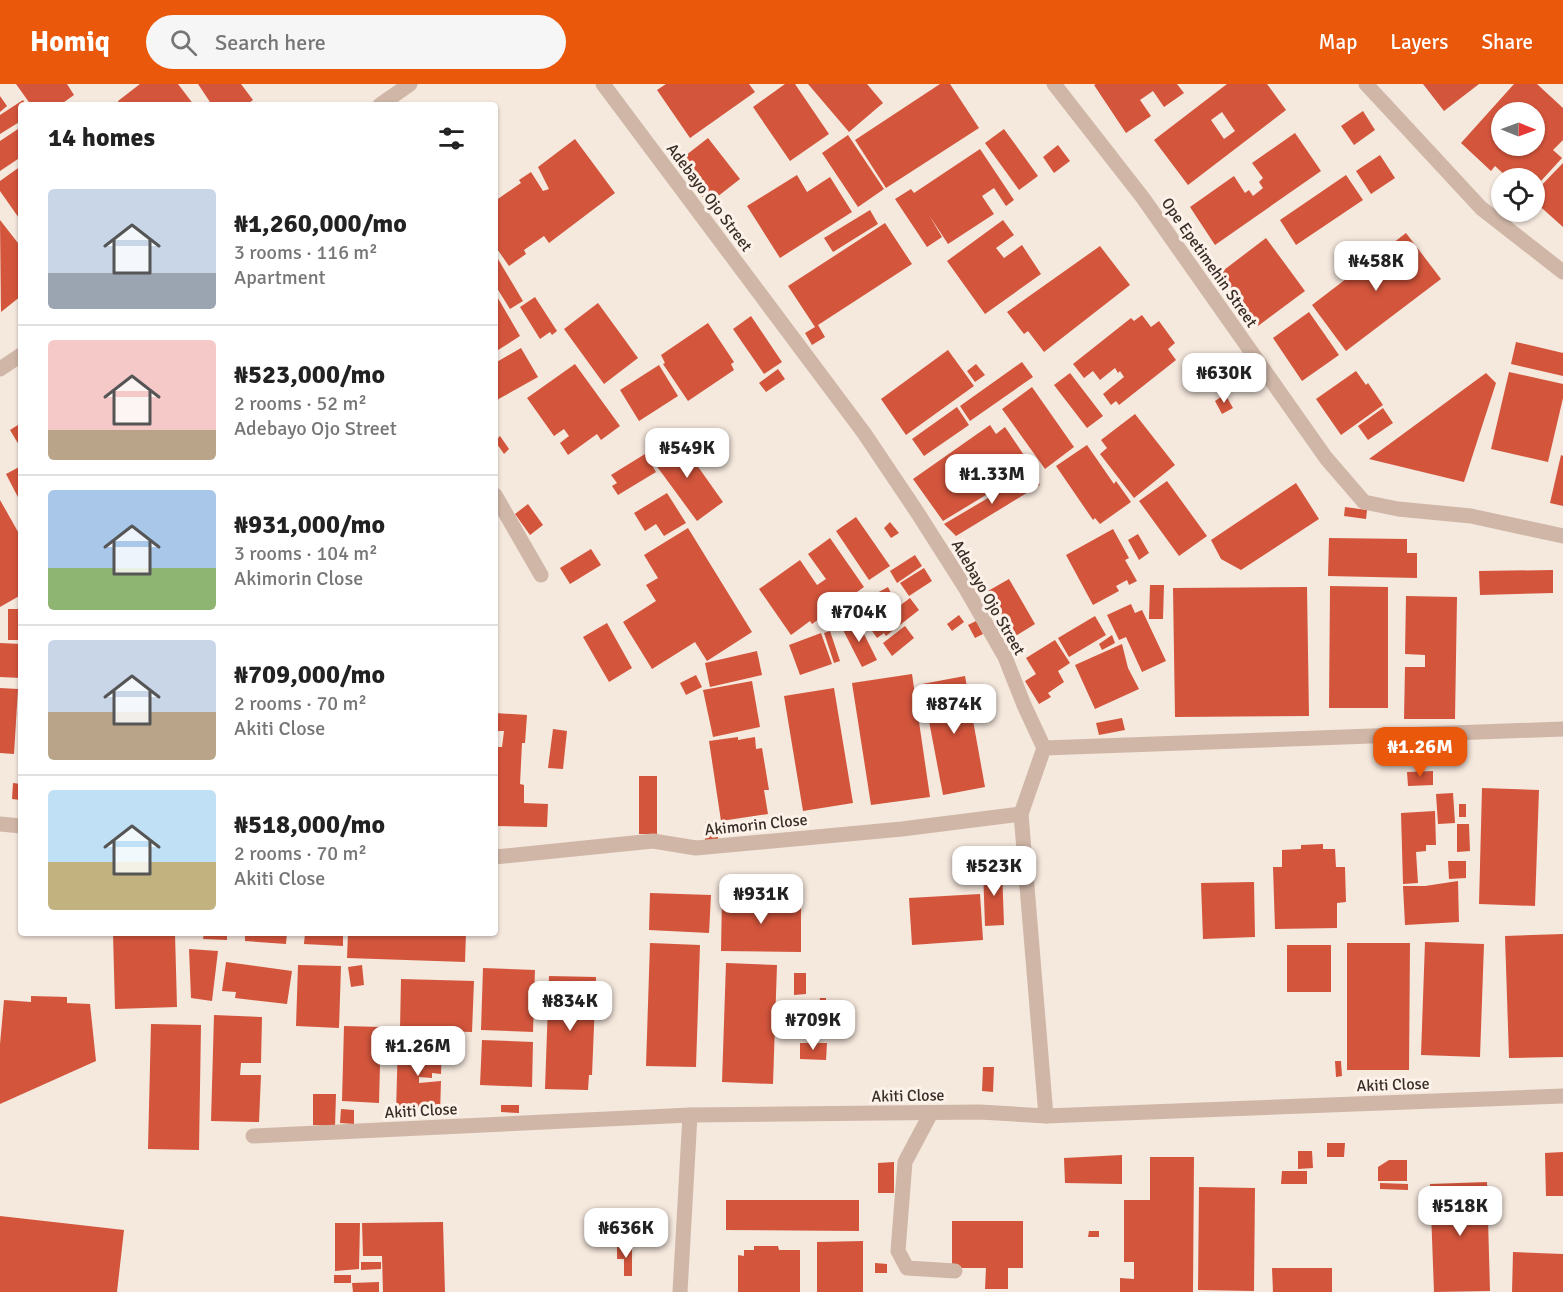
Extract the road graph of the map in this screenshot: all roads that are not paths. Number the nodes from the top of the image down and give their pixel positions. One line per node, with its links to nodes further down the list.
1 (410, 84): 5 (street)
2 (603, 84): 13 (street, Adebayo Ojo Street)
3 (1054, 84): 10 (street, Ope Epetimehin Street)
4 (1366, 84): 6 (street)
5 (384, 102)
6 (1563, 272)
7 (18, 357): 8 (street)
8 (0, 369)
9 (498, 500): 11 (street)
10 (1563, 536)
11 (541, 575)
12 (1563, 729): 13 (street)
13 (1044, 748): 14 (street)
14 (1021, 814): 17 (street, Akimorin Close); 21 (street)
15 (0, 824): 16 (street)
16 (18, 826)
17 (498, 857)
18 (1563, 1096): 21 (street, Akiti Close)
19 (931, 1113): 20 (street, Akiti Close); 21 (street, Akiti Close); 23 (street)
20 (690, 1115): 22 (street, Akiti Close); 24 (street)
21 (1046, 1116)
22 (253, 1136)
23 (955, 1271)
24 (680, 1292)

